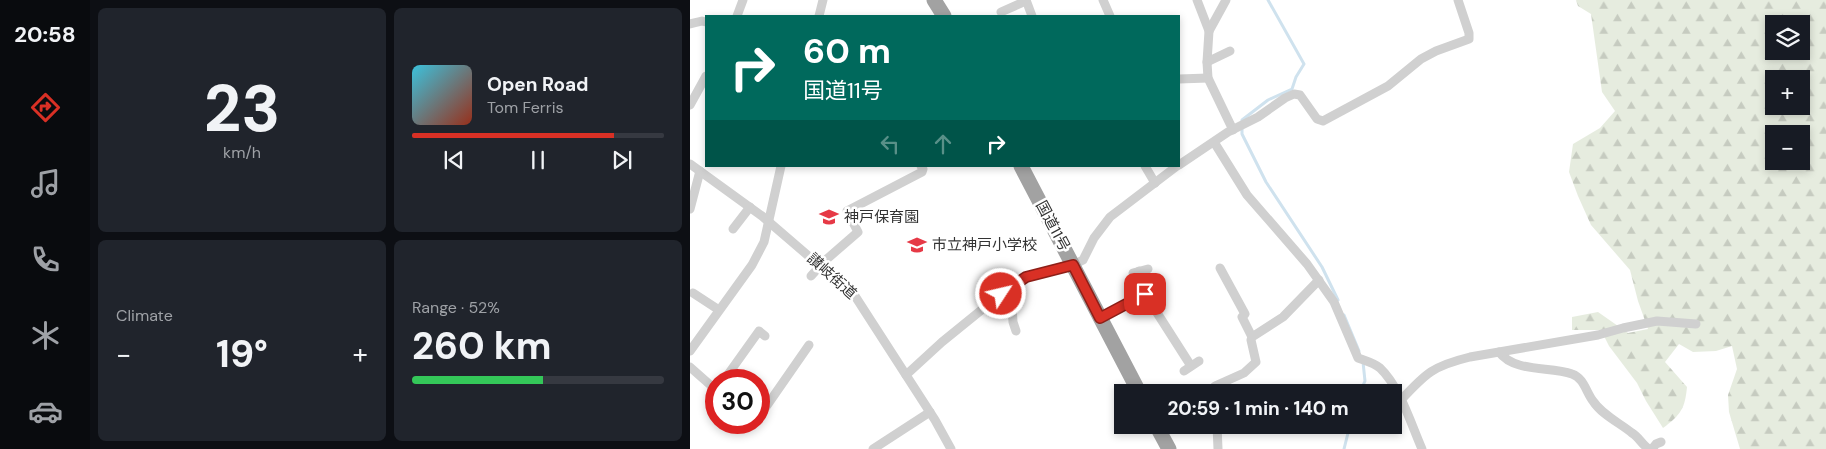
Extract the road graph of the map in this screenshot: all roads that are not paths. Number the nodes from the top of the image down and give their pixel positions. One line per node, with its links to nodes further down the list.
1 (743, 0): 10 (street)
2 (823, 0): 11 (street)
3 (934, 0): 12 (highway)
4 (1103, 0): 14 (street)
5 (1197, 0): 17 (street)
6 (1226, 0): 17 (street)
7 (1458, 0): 24 (street)
8 (1026, 1): 9 (street); 13 (street)
9 (1001, 12)
10 (738, 15)
11 (819, 15)
12 (943, 15)
13 (1032, 15)
14 (1110, 15)
15 (705, 22): 16 (street)
16 (690, 24)
17 (1209, 31): 19 (street)
18 (1230, 51): 19 (street)
19 (1207, 62): 21 (street)
20 (705, 78): 23 (street)
21 (1208, 78): 22 (street); 24 (street)
22 (1180, 80)
23 (690, 105)
24 (1233, 130): 25 (street)
25 (1214, 142): 27 (street); 44 (street)
26 (690, 164): 33 (street, 讃岐街道)
27 (1180, 165)
28 (782, 167): 37 (street)
29 (921, 167): 39 (street)
30 (1022, 167): 40 (highway, 国道11号)
31 (1146, 167): 34 (street)
32 (1177, 167): 34 (street)
33 (700, 171): 35 (street, 讃岐街道); 36 (street)
34 (1154, 183): 40 (street)
35 (750, 207): 37 (street, 讃岐街道); 38 (street)
36 (690, 209)
37 (768, 221): 39 (street, 讃岐街道); 48 (street)
38 (733, 229)
39 (821, 265): 43 (street); 60 (street, 讃岐街道)
40 (1073, 265): 45 (street); 49 (highway, 国道11号)
41 (1220, 268): 53 (street)
42 (1140, 271): 47 (street)
43 (811, 276)
44 (1318, 280): 53 (street); 64 (street)
45 (1011, 286): 51 (street); 60 (street)
46 (693, 293): 48 (street)
47 (1145, 294): 49 (street); 57 (street)
48 (719, 310): 55 (street)
49 (1100, 318): 62 (highway, 国道11号)
50 (1696, 324): 56 (street)
51 (1016, 331)
52 (765, 336): 59 (street)
53 (1252, 337): 63 (street)
54 (808, 345): 65 (street)
55 (690, 351)
56 (1500, 352): 66 (street); 76 (street)
57 (1191, 366)
58 (690, 367): 61 (street)
59 (736, 369)
60 (906, 375): 67 (street, 讃岐街道)
61 (705, 380)
62 (1136, 384)
63 (1219, 384)
64 (1392, 384)
65 (770, 400)
66 (1402, 400): 75 (street)
67 (930, 412): 71 (street); 72 (street, 讃岐街道)
68 (1161, 434): 73 (highway)
69 (1217, 434): 74 (street)
70 (1661, 442): 76 (street)
71 (873, 449)
72 (951, 449)
73 (1169, 449)
74 (1218, 449)
75 (1422, 449)
76 (1650, 449)

